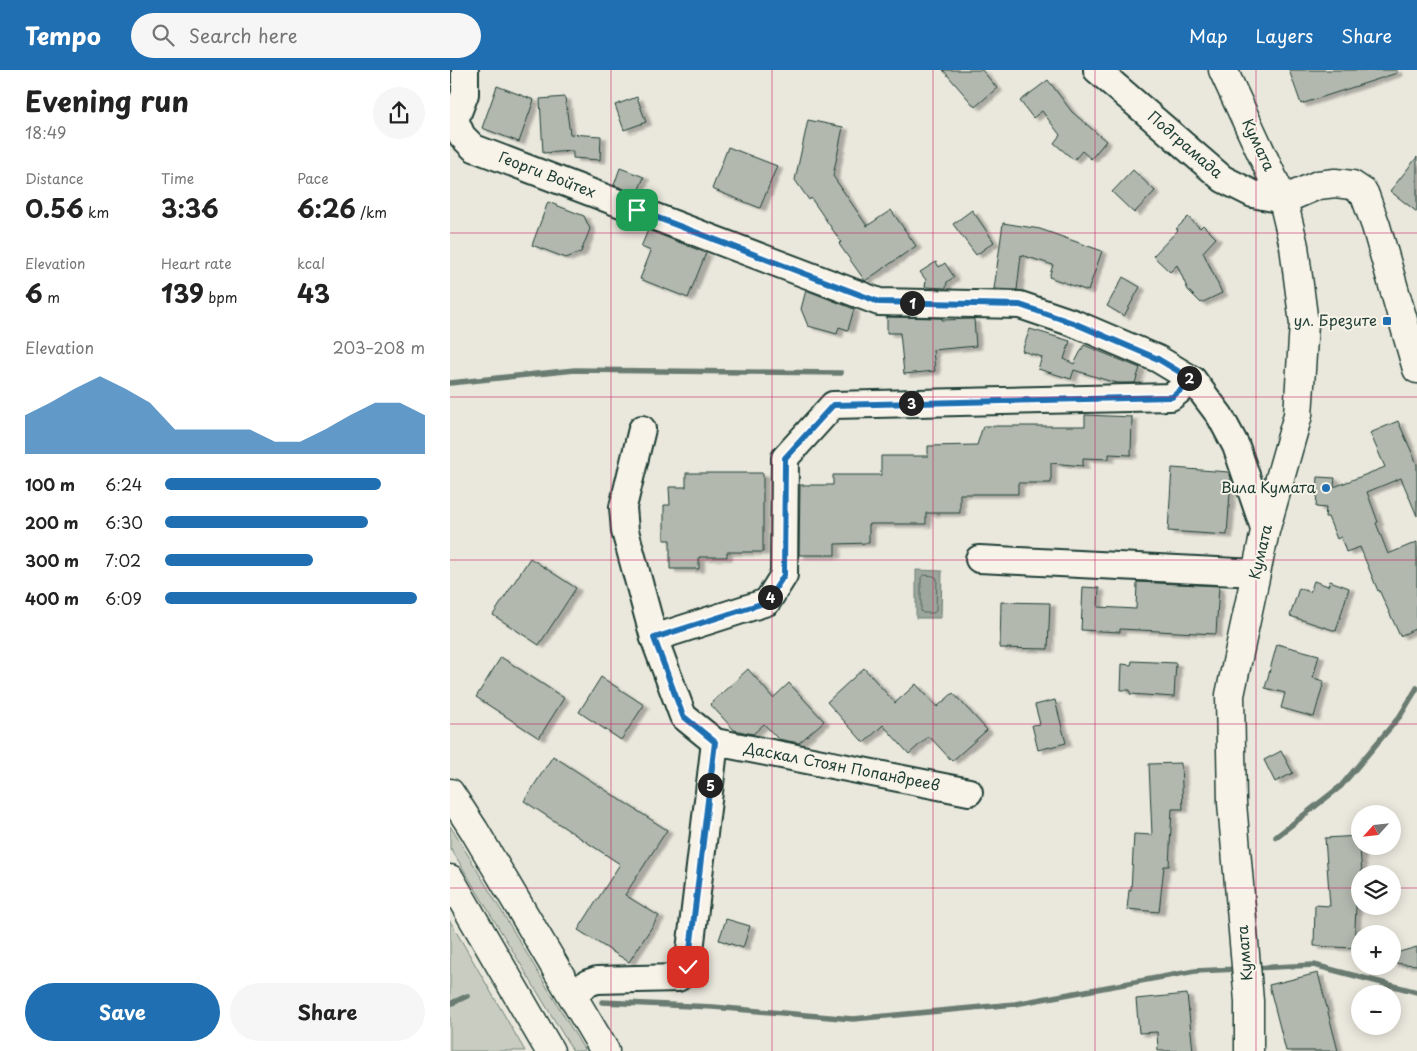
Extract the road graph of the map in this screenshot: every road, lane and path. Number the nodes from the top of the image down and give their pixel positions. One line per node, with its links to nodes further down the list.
1 (465, 70): 6 (street, Георги Войтех)
2 (1097, 70): 4 (street, Подграмада)
3 (1223, 70): 4 (main road, Кумата)
4 (1283, 200): 5 (main road); 8 (main road, Кумата)
5 (1417, 369)
6 (1193, 380): 8 (street, Георги Войтех); 11 (street)
7 (642, 429): 11 (street, Даскал Стоян Попандреев)
8 (1265, 531): 10 (main road, Кумата)
9 (979, 559): 10 (street)
10 (1256, 573): 19 (main road, Кумата)
11 (660, 636): 12 (street, Даскал Стоян Попандреев)
12 (715, 742): 13 (street, Даскал Стоян Попандреев); 16 (street)
13 (969, 792)
14 (450, 793): 16 (main road)
15 (450, 879): 17 (main road)
16 (571, 994): 18 (main road)
17 (550, 1051)
18 (605, 1051)
19 (1250, 1051)

